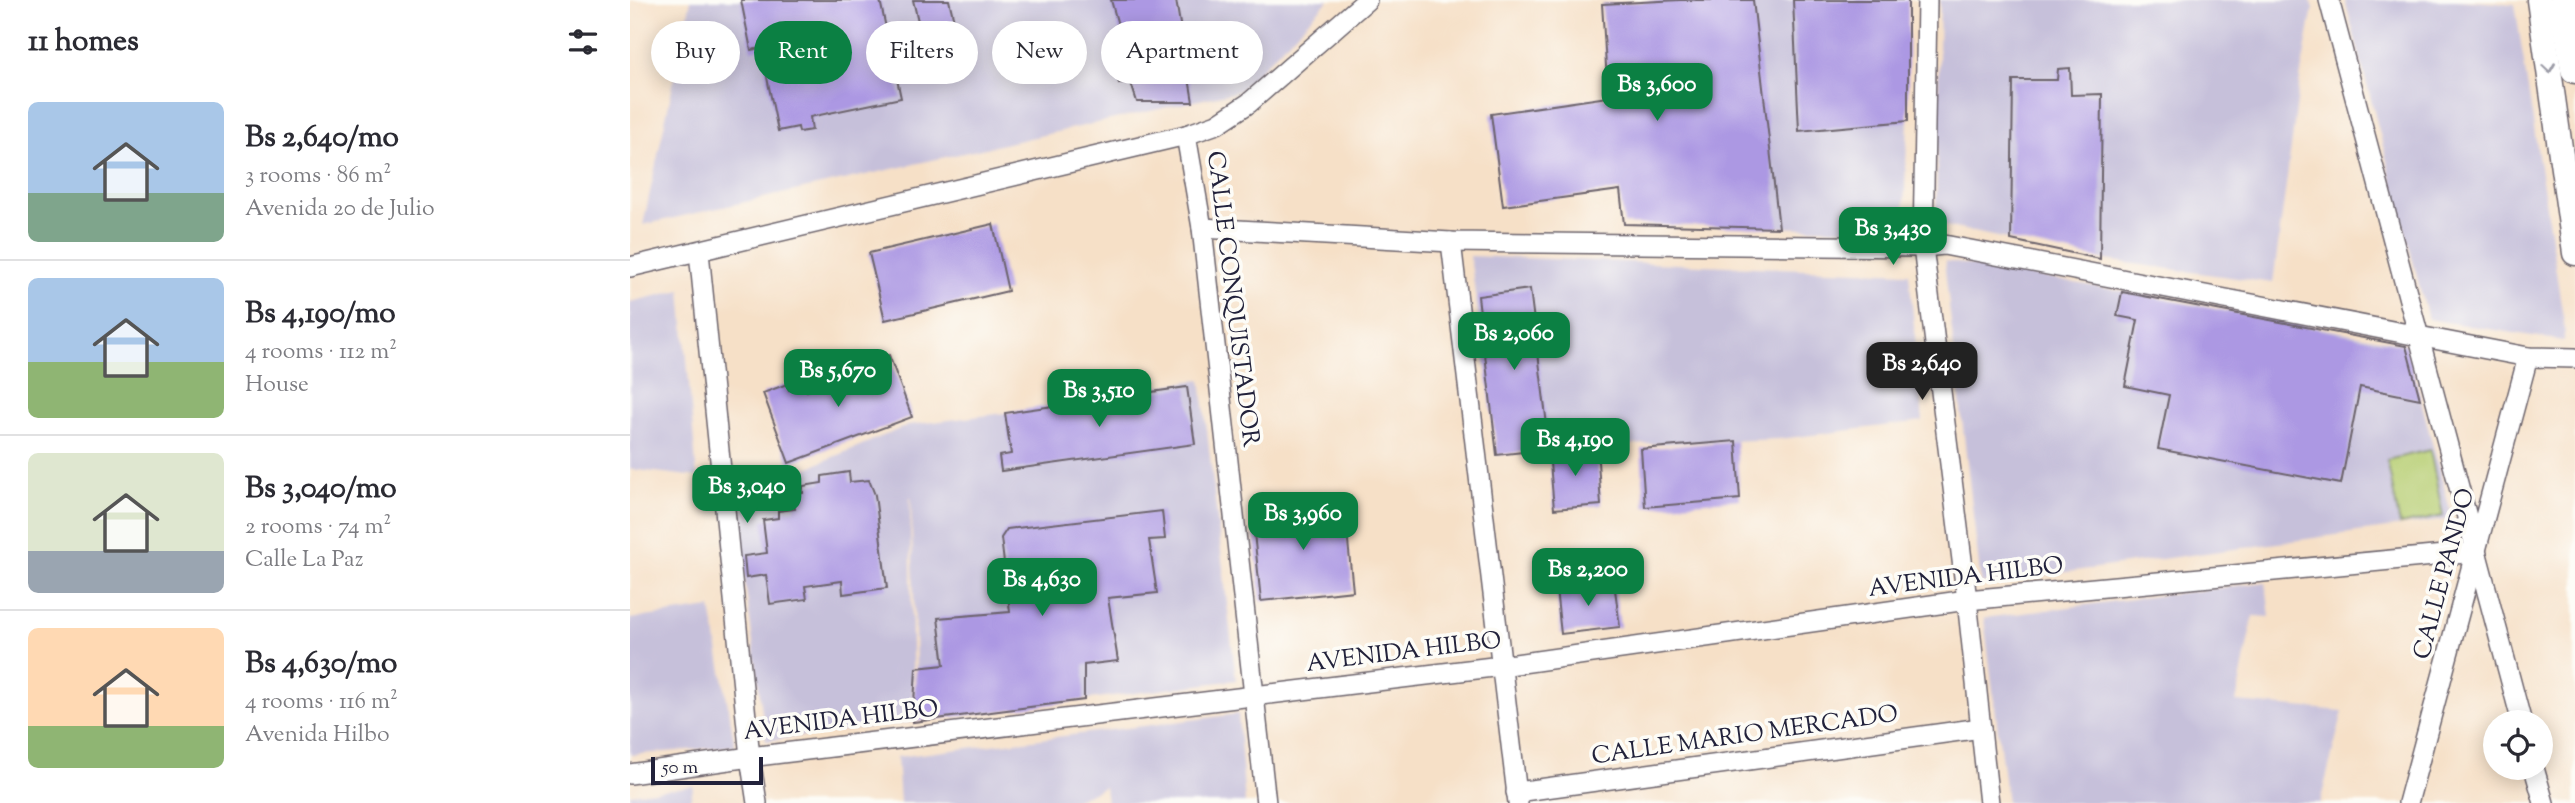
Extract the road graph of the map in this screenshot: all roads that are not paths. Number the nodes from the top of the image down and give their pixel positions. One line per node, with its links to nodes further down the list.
1 (1367, 0): 7 (street)
2 (1927, 0): 10 (street)
3 (2329, 0): 14 (street)
4 (2539, 0): 12 (main road, one-way to 12)
5 (2564, 0): 6 (highway)
6 (2575, 69)
7 (1186, 135): 8 (street, CALLE CONQUISTADOR); 11 (street)
8 (1202, 228): 9 (street); 20 (street, CALLE CONQUISTADOR)
9 (1451, 242): 10 (street); 19 (street)
10 (1923, 247): 14 (street); 18 (street)
11 (699, 252): 13 (street); 23 (street)
12 (2575, 253)
13 (630, 267)
14 (2418, 334): 15 (street); 17 (street)
15 (2528, 357): 16 (street); 17 (street, CALLE PANDO)
16 (2575, 358)
17 (2476, 552): 18 (street, AVENIDA HILBO); 21 (street); 30 (street, CALLE PANDO)
18 (1966, 600): 19 (street, AVENIDA HILBO); 22 (street)
19 (1501, 666): 20 (street, AVENIDA HILBO); 26 (street)
20 (1254, 696): 23 (street, AVENIDA HILBO); 28 (street, CALLE CONQUISTADOR)
21 (2519, 710)
22 (1981, 728): 26 (street, CALLE MARIO MERCADO); 29 (street)
23 (750, 757): 24 (street, AVENIDA HILBO); 27 (street)
24 (630, 774)
25 (2537, 780): 31 (street)
26 (1517, 797)
27 (757, 803)
28 (1266, 803)
29 (1989, 803)
30 (2409, 803)
31 (2544, 803)

